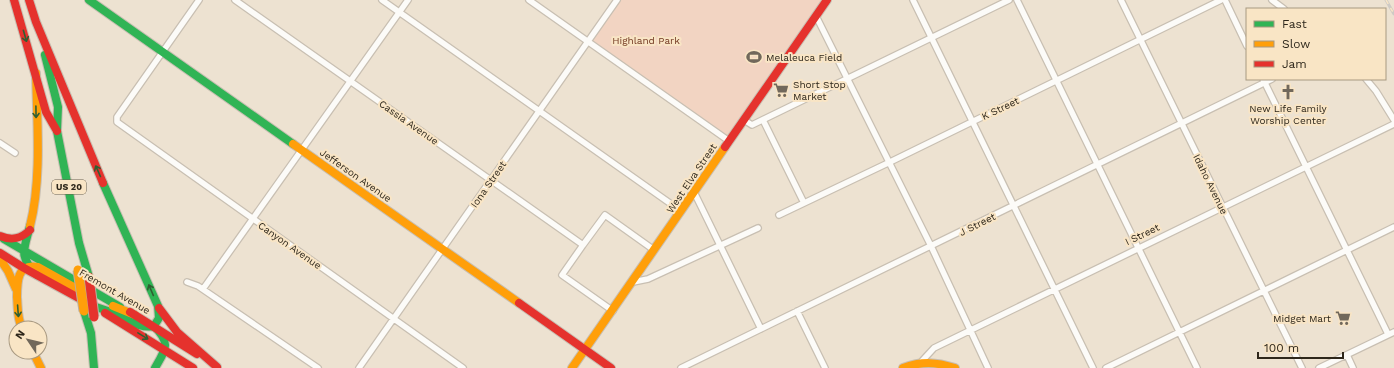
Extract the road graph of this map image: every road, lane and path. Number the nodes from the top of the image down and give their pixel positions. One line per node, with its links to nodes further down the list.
1 (14, 0): 27 (main road, US 20, one-way to 27)
2 (29, 0): 21 (main road, US 20)
3 (88, 0): 26 (main road, Jefferson Avenue)
4 (199, 0): 26 (street)
5 (235, 0): 30 (street, Cassia Avenue)
6 (382, 0): 19 (street)
7 (408, 0): 19 (street)
8 (529, 0): 24 (street)
9 (617, 0): 24 (street, Iona Street)
10 (827, 0): 20 (main road, West Elva Street)
11 (913, 0): 22 (street)
12 (1009, 0): 22 (street)
13 (1017, 0): 31 (street)
14 (1121, 0): 23 (street, Idaho Avenue)
15 (1221, 0): 23 (street, K Street)
16 (1225, 0): 25 (street)
17 (1272, 0): 18 (street)
18 (1283, 8)
19 (400, 12): 30 (street); 33 (street)
20 (816, 16): 28 (street); 34 (main road, West Elva Street)
21 (36, 22): 40 (main road, US 20); 78 (main road, one-way to 21)
22 (931, 37): 28 (street); 37 (street)
23 (1140, 40): 31 (street, K Street); 38 (street, Idaho Avenue)
24 (588, 42): 33 (street, Iona Street); 41 (street)
25 (1246, 44)
26 (162, 52): 43 (main road, Jefferson Avenue); 55 (street, Canyon Avenue)
27 (36, 73): 40 (main road, US 20); 58 (main road, one-way to 58)
28 (847, 78): 35 (street); 45 (street)
29 (1367, 80): 36 (street)
30 (351, 81): 43 (street); 48 (street, Cassia Avenue)
31 (1056, 81): 37 (street, K Street); 46 (street)
32 (1264, 81): 38 (street, J Street); 47 (street)
33 (540, 111): 48 (street, Iona Street); 53 (street)
34 (744, 120): 35 (street); 41 (main road, West Elva Street)
35 (763, 120): 50 (street)
36 (1394, 120)
37 (972, 122): 45 (street, K Street); 51 (street)
38 (1181, 124): 46 (street, J Street); 52 (street, Idaho Avenue)
39 (1394, 124): 47 (street, I Street)
40 (57, 131): 60 (main road, US 20)
41 (729, 141): 49 (main road, West Elva Street)
42 (0, 143): 44 (street)
43 (302, 150): 55 (street); 65 (main road, Jefferson Avenue)
44 (15, 153)
45 (888, 163): 50 (street, K Street); 63 (street)
46 (1098, 164): 51 (street, J Street); 64 (street)
47 (1306, 167): 52 (street, I Street); 67 (street)
48 (491, 180): 61 (street, Cassia Avenue); 65 (street, Iona Street)
49 (694, 192): 53 (main road, West Elva Street); 62 (street)
50 (804, 203): 54 (street, K Street)
51 (1013, 206): 63 (street, J Street); 74 (street)
52 (1222, 208): 64 (street, I Street); 77 (street, Idaho Avenue)
53 (681, 211): 66 (main road, West Elva Street)
54 (779, 215)
55 (254, 219): 75 (street); 83 (street, Canyon Avenue)
56 (1394, 227): 67 (street)
57 (758, 228): 62 (street)
58 (30, 230): 59 (main road); 68 (main road)
59 (0, 236): 68 (main road, Fremont Avenue)
60 (80, 243): 79 (main road, US 20, bridge); 89 (main road, US 20, bridge)
61 (583, 245): 66 (street); 80 (street)
62 (720, 245): 73 (street); 86 (street)
63 (931, 246): 81 (street, J Street); 87 (street)
64 (1139, 248): 74 (street, I Street); 88 (street)
65 (442, 250): 83 (street, Iona Street); 92 (main road, Jefferson Avenue)
66 (654, 250): 73 (main road, West Elva Street)
67 (1347, 250): 77 (street); 90 (street)
68 (24, 251): 71 (main road); 82 (main road, Fremont Avenue)
69 (0, 253): 71 (main road)
70 (0, 259): 76 (main road)
71 (26, 267): 76 (main road); 79 (main road); 82 (main road)
72 (187, 282): 75 (street)
73 (633, 282): 80 (main road, West Elva Street)
74 (1054, 289): 87 (street, I Street); 109 (street)
75 (203, 290): 99 (street)
76 (16, 292): 84 (main road, one-way to 84)
77 (1264, 292): 88 (street); 112 (street, Idaho Avenue)
78 (158, 306): 85 (main road); 98 (main road)
79 (87, 308): 85 (main road); 89 (main road, US 20); 91 (main road, one-way to 91)
80 (613, 311): 92 (main road, West Elva Street)
81 (797, 311): 86 (street, J Street); 105 (street)
82 (135, 315): 85 (main road, Fremont Avenue)
83 (394, 318): 100 (street, Iona Street); 101 (street, Canyon Avenue)
84 (18, 320)
85 (154, 326): 91 (main road); 98 (main road, Fremont Avenue)
86 (761, 329): 104 (street, J Street)
87 (971, 330): 94 (street, I Street); 108 (street)
88 (1179, 332): 110 (street); 111 (street)
89 (91, 333): 95 (main road, US 20)
90 (1391, 333): 93 (street)
91 (166, 350): 96 (main road); 97 (main road)
92 (585, 351): 102 (main road, West Elva Street); 103 (main road, Jefferson Avenue)
93 (1347, 355): 113 (street); 114 (street)
94 (922, 361): 106 (main road, I Street); 107 (main road)
95 (94, 368)
96 (155, 368)
97 (193, 368)
98 (218, 368)
99 (318, 368)
100 (359, 368)
101 (463, 368)
102 (572, 368)
103 (611, 368)
104 (681, 368)
105 (825, 368)
106 (903, 368)
107 (955, 368)
108 (988, 368)
109 (1093, 368)
110 (1106, 368)
111 (1197, 368)
112 (1302, 368)
113 (1319, 368)
114 (1353, 368)

